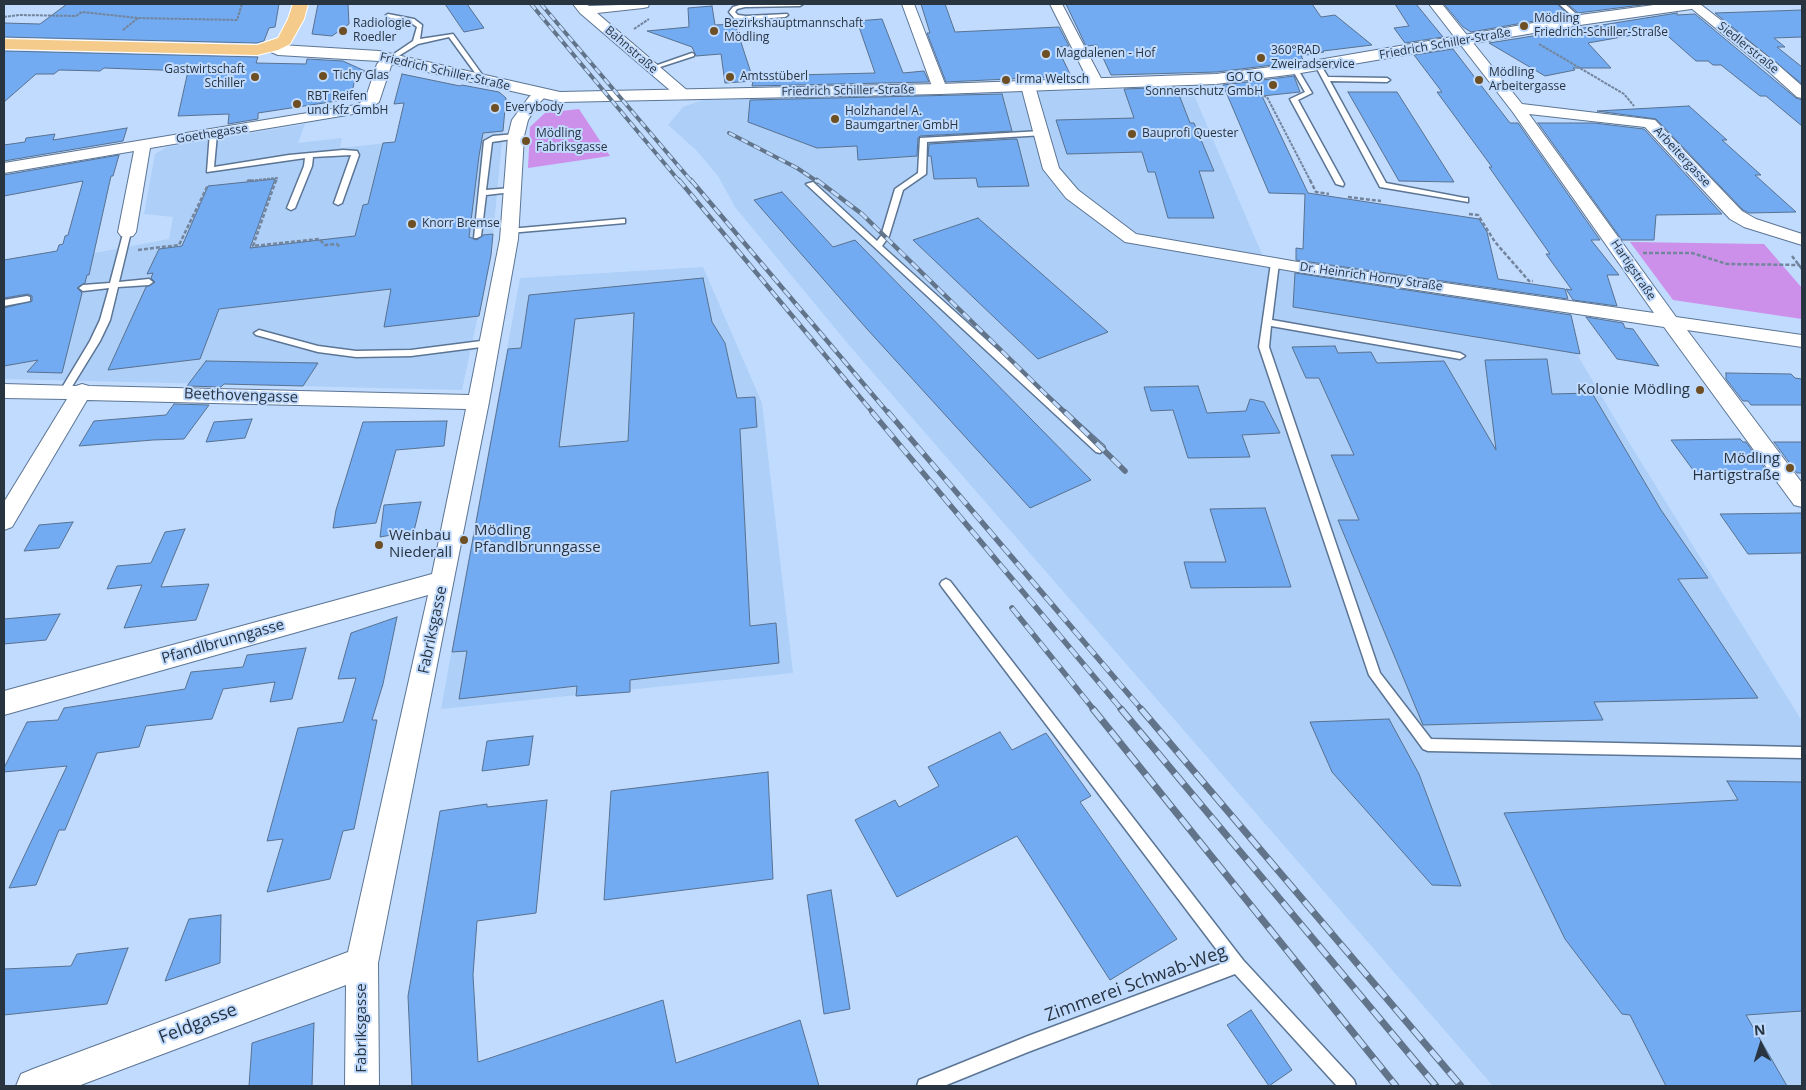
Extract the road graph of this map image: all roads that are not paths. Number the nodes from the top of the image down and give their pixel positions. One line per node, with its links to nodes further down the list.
1 (300, 4): 16 (main road)
2 (643, 4): 9 (street)
3 (800, 4): 10 (lane)
4 (908, 4): 26 (street)
5 (1056, 4): 24 (street)
6 (1435, 4): 14 (street, Hartigstraße)
7 (1562, 4): 12 (lane)
8 (1692, 4): 12 (street, Friedrich Schiller-Straße); 28 (street, Siedlerstraße)
9 (582, 7): 19 (street, Bahnstraße)
10 (785, 15)
11 (388, 16): 13 (lane)
12 (1580, 20): 14 (street, Friedrich Schiller-Straße)
13 (416, 42): 18 (lane); 22 (lane)
14 (1464, 42): 21 (street, Friedrich Schiller-Straße); 30 (street, Hartigstraße)
15 (4, 44): 16 (main road, Friedrich Schiller-Straße)
16 (272, 47): 18 (street, Friedrich Schiller-Straße)
17 (692, 56): 19 (lane)
18 (390, 59): 22 (street, Friedrich Schiller-Straße); 31 (street, Goethegasse)
19 (652, 68): 29 (street, Bahnstraße)
20 (1296, 69): 21 (street, Friedrich Schiller-Straße); 24 (street, Friedrich Schiller-Straße); 38 (lane)
21 (1322, 72): 23 (lane); 41 (lane)
22 (484, 80): 27 (street, Friedrich Schiller-Straße)
23 (1387, 80)
24 (1097, 84): 25 (street, Friedrich Schiller-Straße)
25 (1028, 86): 26 (street, Friedrich Schiller-Straße); 32 (street, Dr. Heinrich Horny Straße)
26 (940, 89): 29 (street, Friedrich Schiller-Straße)
27 (542, 93): 29 (street, Friedrich Schiller-Straße); 33 (street, Fabriksgasse)
28 (1802, 94)
29 (684, 95)
30 (1517, 108): 48 (street, Arbeitergasse); 57 (street, Hartigstraße)
31 (213, 134): 34 (street, Goethegasse); 35 (lane)
32 (1041, 134): 49 (lane); 50 (street, Dr. Heinrich Horny Straße)
33 (516, 136): 39 (street, Fabriksgasse); 40 (lane)
34 (143, 145): 36 (street, Goethegasse); 45 (street)
35 (309, 155): 42 (lane); 43 (lane)
36 (4, 168)
37 (810, 184): 49 (lane)
38 (1340, 184)
39 (512, 190): 40 (lane); 46 (street, Fabriksgasse)
40 (482, 192): 47 (lane)
41 (1466, 200)
42 (338, 203)
43 (291, 208)
44 (622, 220): 46 (lane)
45 (126, 232): 51 (lane)
46 (510, 232): 60 (street, Fabriksgasse)
47 (477, 236)
48 (1802, 240)
49 (878, 246): 65 (lane)
50 (1275, 263): 56 (lane); 57 (street, Dr. Heinrich Horny Straße)
51 (115, 282): 52 (lane); 53 (lane); 63 (lane)
52 (149, 282)
53 (83, 288)
54 (27, 299): 55 (lane)
55 (4, 303)
56 (1267, 322): 61 (lane); 71 (lane)
57 (1671, 322): 59 (street, Dr. Heinrich Horny Straße); 66 (street, Hartigstraße)
58 (259, 333): 60 (lane)
59 (1802, 341)
60 (489, 343): 64 (street, Fabriksgasse)
61 (1460, 356)
62 (4, 391): 63 (street, Beethovengasse)
63 (74, 391): 64 (street, Beethovengasse); 67 (street)
64 (479, 402): 68 (street, Fabriksgasse)
65 (1100, 449)
66 (1802, 499)
67 (4, 521)
68 (443, 581): 70 (street, Pfandlbrunngasse); 72 (street, Fabriksgasse)
69 (946, 584): 73 (lane)
70 (4, 703)
71 (1801, 753)
72 (362, 963): 74 (street, Feldgasse); 75 (street, Fabriksgasse)
73 (1238, 965): 76 (lane, Zimmerei Schwab-Weg); 77 (lane, Zimmerei Schwab-Weg)
74 (33, 1086)
75 (362, 1086)
76 (925, 1086)
77 (1348, 1086)

